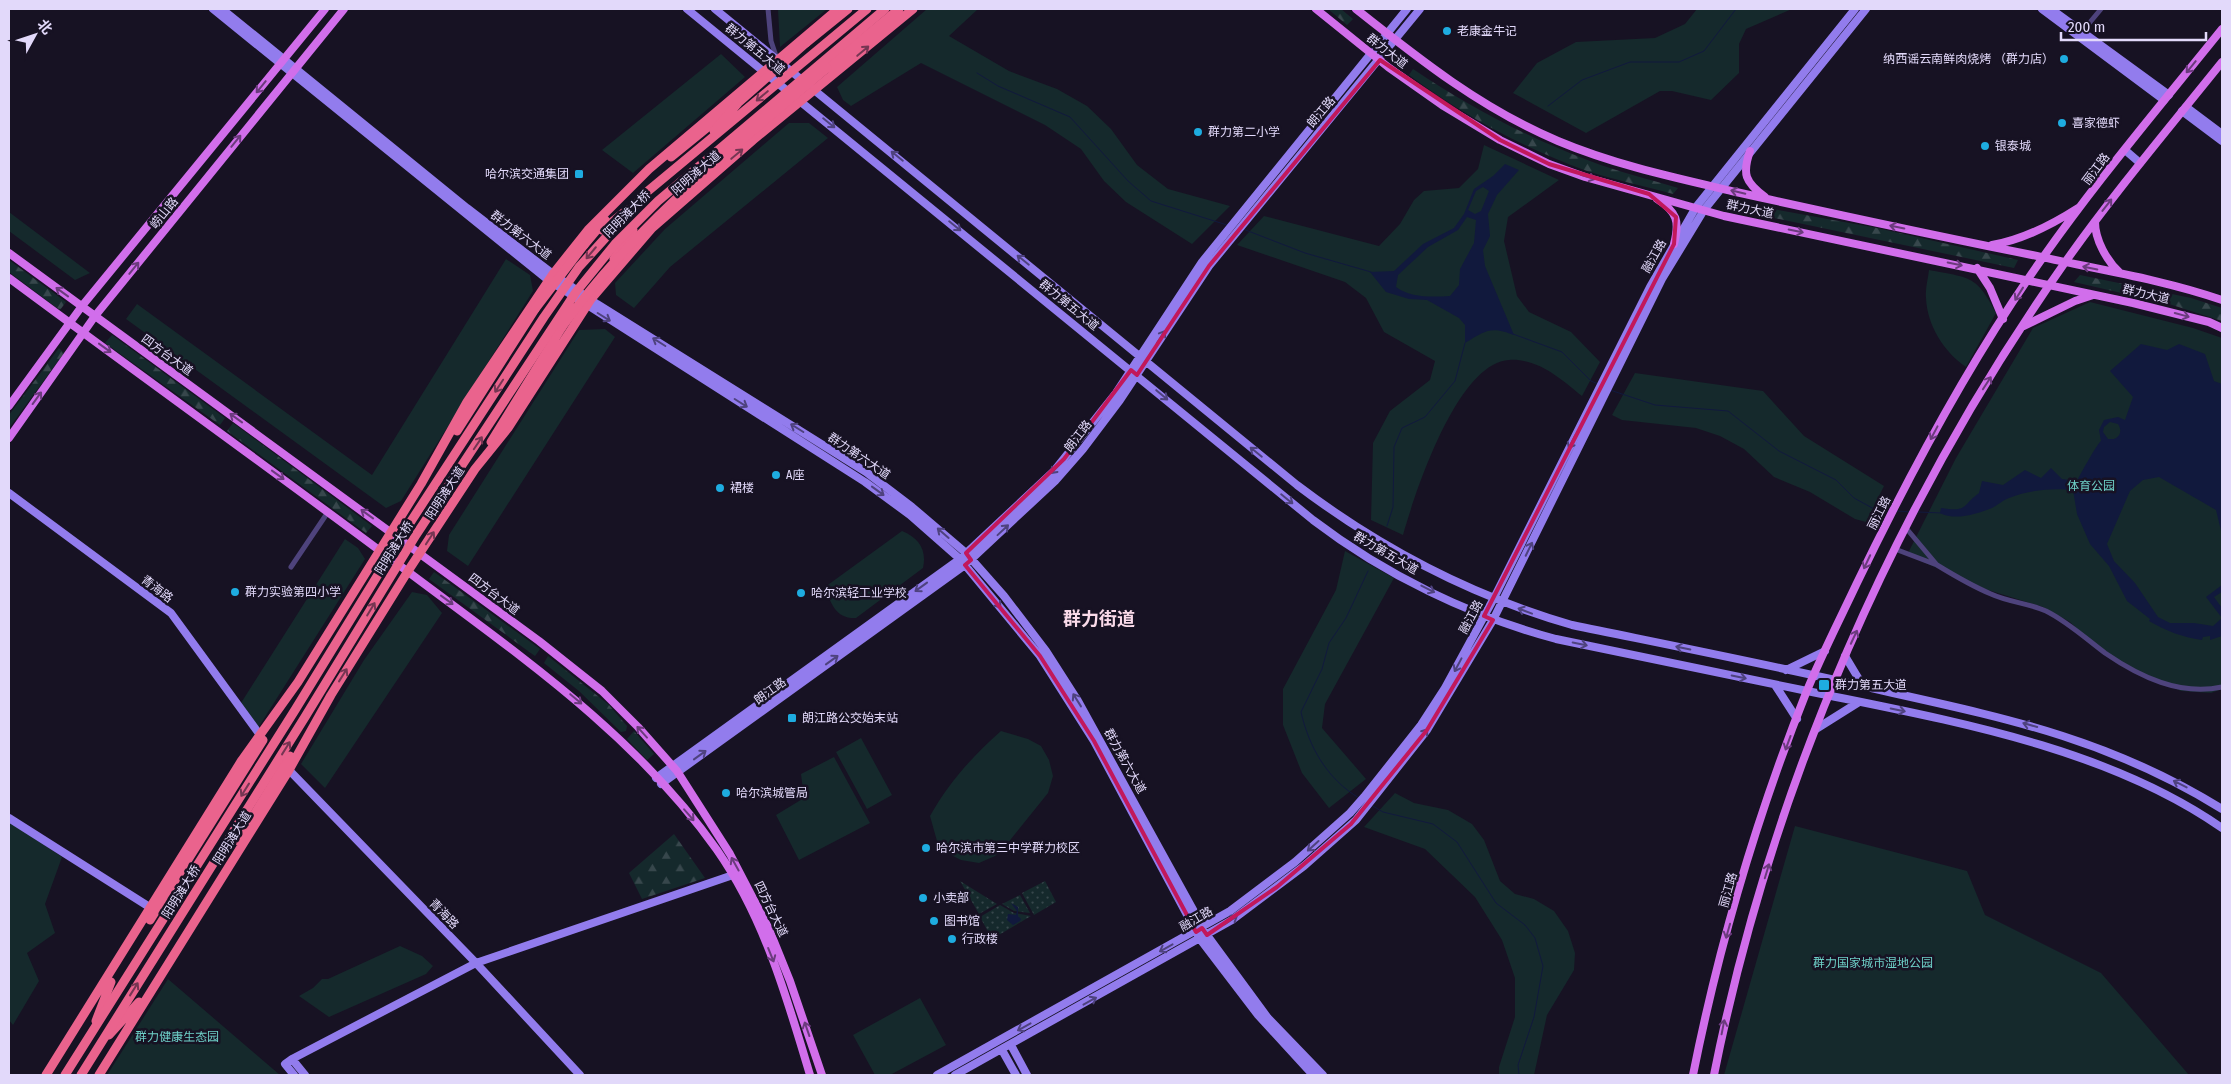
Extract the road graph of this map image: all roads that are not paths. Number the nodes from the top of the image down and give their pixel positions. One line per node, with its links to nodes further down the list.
1 (213, 9): 30 (main road, 群力第六大道)
2 (222, 9): 30 (main road, 群力第六大道)
3 (325, 9): 30 (main road, 崂山路)
4 (344, 9): 32 (main road, 崂山路)
5 (687, 9): 33 (main road, 群力第五大道)
6 (715, 9): 28 (main road, 群力第五大道)
7 (768, 9): 28 (street)
8 (838, 9): 28 (highway, 阳明滩大道)
9 (848, 9): 37 (highway, bridge)
10 (867, 9): 42 (highway, 阳明滩大桥, one-way to 42, bridge)
11 (885, 9): 45 (highway, 阳明滩大桥, bridge)
12 (899, 9): 39 (highway, bridge)
13 (913, 9): 34 (highway, 阳明滩大道, one-way to 13)
14 (1316, 9): 27 (main road, 群力大道)
15 (1356, 9): 25 (main road, 群力大道)
16 (1408, 9): 25 (main road, 朗江路)
17 (1420, 9): 26 (main road, 朗江路)
18 (1855, 9): 47 (main road, 融江路)
19 (1866, 9): 44 (main road, 融江路)
20 (2042, 9): 24 (main road)
21 (2051, 9): 24 (main road)
22 (2101, 9): 24 (street)
23 (2222, 30): 35 (main road, 丽江路, one-way to 35)
24 (2081, 33): 35 (main road)
25 (1387, 34): 26 (main road, 群力大道); 27 (main road, 朗江路)
26 (1395, 40): 29 (main road, 朗江路); 47 (main road, 群力大道)
27 (1372, 54): 29 (main road, 群力大道); 56 (main road, 朗江路)
28 (777, 59): 33 (highway, 阳明滩大道); 34 (main road, 群力第五大道)
29 (1380, 60): 49 (main road, 群力大道, one-way to 49); 56 (main road, 朗江路)
30 (282, 61): 32 (main road, 群力第六大道); 74 (main road, 崂山路, one-way to 74)
31 (2222, 62): 38 (main road)
32 (294, 70): 67 (main road, 群力第六大道); 75 (main road, 崂山路, one-way to 32)
33 (764, 71): 36 (main road, 群力第五大道); 67 (highway, 阳明滩大道)
34 (816, 90): 36 (highway, 阳明滩大道); 81 (main road, 群力第五大道, one-way to 34)
35 (2167, 98): 43 (main road, 丽江路)
36 (802, 101): 73 (highway, 阳明滩大道, one-way to 36); 82 (main road, 群力第五大道, one-way to 82)
37 (738, 102): 42 (highway, bridge); 59 (highway, bridge)
38 (2184, 109): 40 (main road); 41 (main road); 46 (main road)
39 (748, 134): 45 (highway, bridge); 65 (highway, bridge)
40 (2222, 134)
41 (2222, 141)
42 (702, 145): 52 (highway, 阳明滩大桥, bridge)
43 (2125, 150): 46 (main road); 51 (main road, 丽江路)
44 (1750, 151): 48 (main road, 融江路); 50 (main road)
45 (712, 153): 55 (highway, 阳明滩大桥, bridge)
46 (2140, 163): 57 (main road, one-way to 46)
47 (1712, 186): 48 (main road, 群力大道); 53 (main road, 融江路)
48 (1721, 188): 50 (main road, 群力大道, one-way to 48); 54 (main road, 融江路)
49 (1649, 194): 53 (main road, 群力大道); 58 (main road)
50 (1768, 199): 60 (main road, 群力大道, one-way to 50)
51 (2084, 204): 60 (main road); 62 (main road, 丽江路)
52 (633, 205): 59 (highway, bridge); 133 (highway, 阳明滩大桥, one-way to 133, bridge)
53 (1696, 207): 54 (main road, 群力大道); 58 (main road, 融江路)
54 (1704, 210): 64 (main road, 群力大道, one-way to 64); 83 (main road, 融江路)
55 (641, 217): 65 (highway, bridge); 134 (highway, 阳明滩大桥, one-way to 55, bridge)
56 (1241, 221): 81 (main road, 朗江路)
57 (2095, 221): 63 (main road); 66 (main road)
58 (1674, 244): 83 (main road, 融江路)
59 (584, 245): 88 (highway, bridge)
60 (1986, 246): 62 (main road, 群力大道)
61 (9, 253): 74 (main road, 四方台大道, one-way to 61)
62 (2043, 258): 63 (main road, 群力大道); 69 (main road, 丽江路)
63 (2065, 262): 66 (main road, 群力大道, one-way to 63); 70 (main road)
64 (1977, 268): 69 (main road, 群力大道); 76 (main road)
65 (607, 269): 87 (highway, bridge)
66 (2122, 274): 72 (main road, 群力大道)
67 (551, 277): 73 (main road, 群力第六大道); 88 (highway, 阳明滩大道)
68 (9, 278): 77 (main road, 四方台大道)
69 (2028, 279): 70 (main road, 群力大道); 76 (main road, 丽江路, one-way to 76)
70 (2050, 284): 71 (main road, 群力大道); 78 (main road)
71 (2095, 294): 78 (main road); 79 (main road, 群力大道, one-way to 79)
72 (2222, 300)
73 (588, 302): 87 (highway, 阳明滩大道); 96 (main road, 群力第六大道)
74 (82, 306): 75 (main road, 四方台大道); 77 (main road, 崂山路)
75 (95, 316): 80 (main road, 崂山路); 92 (main road, 四方台大道, one-way to 75)
76 (2003, 319): 104 (main road, 丽江路, one-way to 104)
77 (70, 323): 80 (main road, 四方台大道); 85 (main road, 崂山路)
78 (2023, 327): 91 (main road, one-way to 78)
79 (2222, 328)
80 (85, 333): 86 (main road, 崂山路, one-way to 80); 90 (main road, 四方台大道, one-way to 90)
81 (1143, 359): 82 (main road, 朗江路); 100 (main road, 群力第五大道, one-way to 81)
82 (1134, 372): 96 (main road, 朗江路); 102 (main road, 群力第五大道, one-way to 102)
83 (1610, 378): 84 (main road, 融江路)
84 (1598, 400): 100 (main road, 融江路, one-way to 100); 101 (main road, 融江路, one-way to 84)
85 (9, 406)
86 (9, 438)
87 (475, 469): 95 (highway, 阳明滩大道, one-way to 87)
88 (421, 484): 92 (highway, 阳明滩大道)
89 (9, 493): 119 (main road, 青海路)
90 (328, 512): 94 (main road, 四方台大道); 98 (street)
91 (1906, 528): 93 (main road); 97 (street)
92 (391, 531): 94 (highway, 阳明滩大道); 95 (main road, 四方台大道)
93 (1895, 549): 97 (street); 105 (main road, one-way to 93)
94 (379, 550): 99 (main road, 四方台大道); 109 (highway, 阳明滩大道)
95 (421, 553): 99 (highway, 阳明滩大道); 120 (main road, 四方台大道, one-way to 95)
96 (965, 559): 120 (main road, 朗江路); 129 (main road, 群力第六大道)
97 (1937, 565): 112 (street)
98 (291, 567)
99 (408, 572): 115 (highway, 阳明滩大道, one-way to 99); 122 (main road, 四方台大道, one-way to 122)
100 (1494, 598): 101 (main road, 群力第五大道); 102 (main road, 融江路)
101 (1503, 602): 103 (main road, 融江路); 106 (main road, 群力第五大道, one-way to 101)
102 (1484, 616): 103 (main road, 群力第五大道); 123 (main road, 融江路, one-way to 123)
103 (1493, 620): 110 (main road, 群力第五大道, one-way to 110); 123 (main road, 融江路, one-way to 103)
104 (1825, 651): 106 (main road); 107 (main road, 丽江路)
105 (1845, 656): 108 (main road); 111 (main road)
106 (1786, 670): 107 (main road, 群力第五大道)
107 (1814, 676): 108 (main road, 群力第五大道); 113 (main road, 丽江路)
108 (1834, 679): 111 (main road, 群力第五大道); 114 (main road)
109 (298, 682): 119 (highway, 阳明滩大道); 131 (highway)
110 (1775, 685): 113 (main road, 群力第五大道); 117 (main road)
111 (1864, 686): 124 (main road, 群力第五大道, one-way to 111)
112 (2222, 687)
113 (1806, 691): 114 (main road, 群力第五大道); 117 (main road, 丽江路)
114 (1828, 696): 116 (main road, 群力第五大道); 118 (main road)
115 (329, 699): 121 (highway, 阳明滩大道); 132 (highway)
116 (1859, 702): 118 (main road); 126 (main road, 群力第五大道, one-way to 126)
117 (1797, 719): 155 (main road, 丽江路, one-way to 155)
118 (1816, 729): 156 (main road, one-way to 118)
119 (260, 735): 128 (highway, 阳明滩大道)
120 (675, 768): 122 (main road, 朗江路); 148 (main road, 四方台大道, one-way to 120)
121 (289, 770): 130 (main road, 青海路); 143 (highway, 阳明滩大道)
122 (658, 781): 127 (main road, 四方台大道, one-way to 127)
123 (1368, 799): 129 (main road, 融江路, one-way to 129); 129 (main road, 融江路, one-way to 123)
124 (2222, 809)
125 (9, 818): 128 (main road)
126 (2222, 828)
127 (733, 875): 130 (main road); 147 (main road, 四方台大道, one-way to 147)
128 (150, 908): 138 (highway, 阳明滩大道)
129 (1201, 933): 135 (main road, 融江路, one-way to 129); 149 (main road, 融江路, one-way to 149); 153 (main road, 群力第六大道); 154 (main road, 群力第六大道)
130 (476, 963): 137 (main road); 146 (main road, 青海路)
131 (111, 982): 133 (highway, bridge); 139 (highway)
132 (139, 1002): 134 (highway, bridge); 142 (highway)
133 (91, 1035): 140 (highway, 阳明滩大桥, bridge)
134 (100, 1044): 141 (highway, 阳明滩大桥, bridge)
135 (1011, 1045): 136 (main road, 融江路); 152 (main road)
136 (1002, 1050): 150 (main road, 融江路); 151 (main road)
137 (289, 1061): 144 (main road); 145 (main road)
138 (46, 1075)
139 (53, 1075)
140 (66, 1075)
141 (81, 1075)
142 (94, 1075)
143 (99, 1075)
144 (294, 1075)
145 (305, 1075)
146 (580, 1075)
147 (810, 1075)
148 (822, 1075)
149 (937, 1075)
150 (955, 1075)
151 (1016, 1075)
152 (1027, 1075)
153 (1313, 1075)
154 (1323, 1075)
155 (1693, 1075)
156 (1714, 1075)

